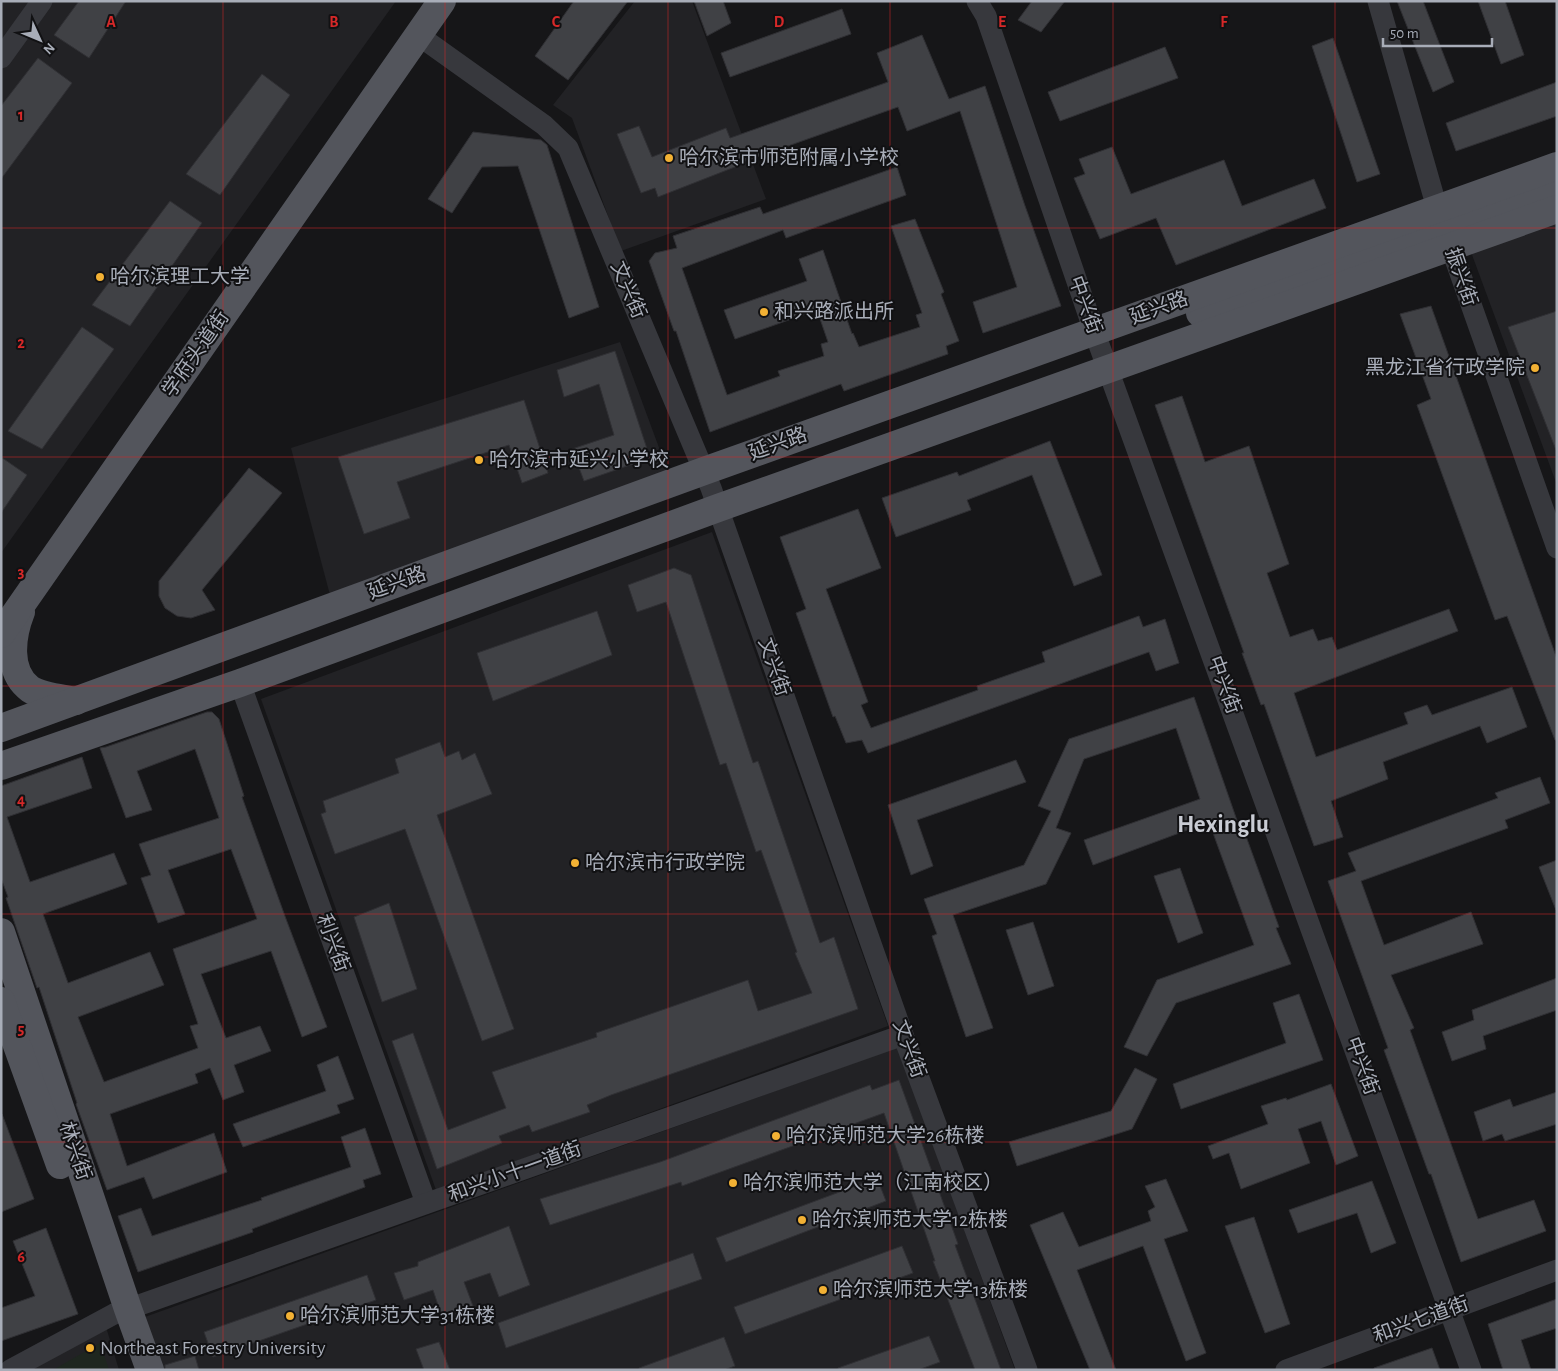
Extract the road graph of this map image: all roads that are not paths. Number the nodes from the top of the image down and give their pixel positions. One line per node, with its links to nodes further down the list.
1 (42, 1): 7 (street)
2 (426, 1): 16 (main road, 学府头道街)
3 (442, 1): 6 (main road, 学府头道街)
4 (977, 1): 12 (street, 中兴街)
5 (1378, 1): 11 (street, 振兴街)
6 (418, 35): 13 (street, 文兴街); 15 (main road, 学府头道街)
7 (1, 58)
8 (1557, 166): 11 (main road, 延兴路)
9 (1557, 186): 11 (main road)
10 (1557, 209): 11 (main road, 延兴路)
11 (1444, 227): 12 (main road, 延兴路); 12 (main road, 延兴路); 14 (street, 振兴街)
12 (1101, 349): 13 (main road, 延兴路); 13 (main road, 延兴路); 28 (street, 中兴街)
13 (711, 489): 18 (main road, 延兴路); 19 (main road, 延兴路); 21 (main road); 25 (street, 文兴街)
14 (1557, 548)
15 (29, 594): 17 (main road, 学府头道街); 19 (main road)
16 (1, 600)
17 (1, 634)
18 (240, 683): 22 (main road, 延兴路); 26 (street, 利兴街)
19 (76, 701): 20 (main road, 延兴路)
20 (1, 728)
21 (1, 745)
22 (1, 766)
23 (1, 932): 29 (main road, 林兴街)
24 (1, 1001): 29 (main road, 林兴街)
25 (903, 1034): 26 (street, 和兴小十一道街); 33 (street, 文兴街)
26 (426, 1203): 29 (street, 和兴小十一道街)
27 (1557, 1270): 28 (street, 和兴七道街)
28 (1450, 1309): 34 (street, 和兴七道街); 35 (street, 中兴街)
29 (121, 1312): 30 (street, 和兴小十一道街); 31 (main road, 林兴街); 32 (main road, 林兴街)
30 (10, 1370)
31 (134, 1370)
32 (150, 1370)
33 (1028, 1370)
34 (1286, 1370)
35 (1471, 1370)

